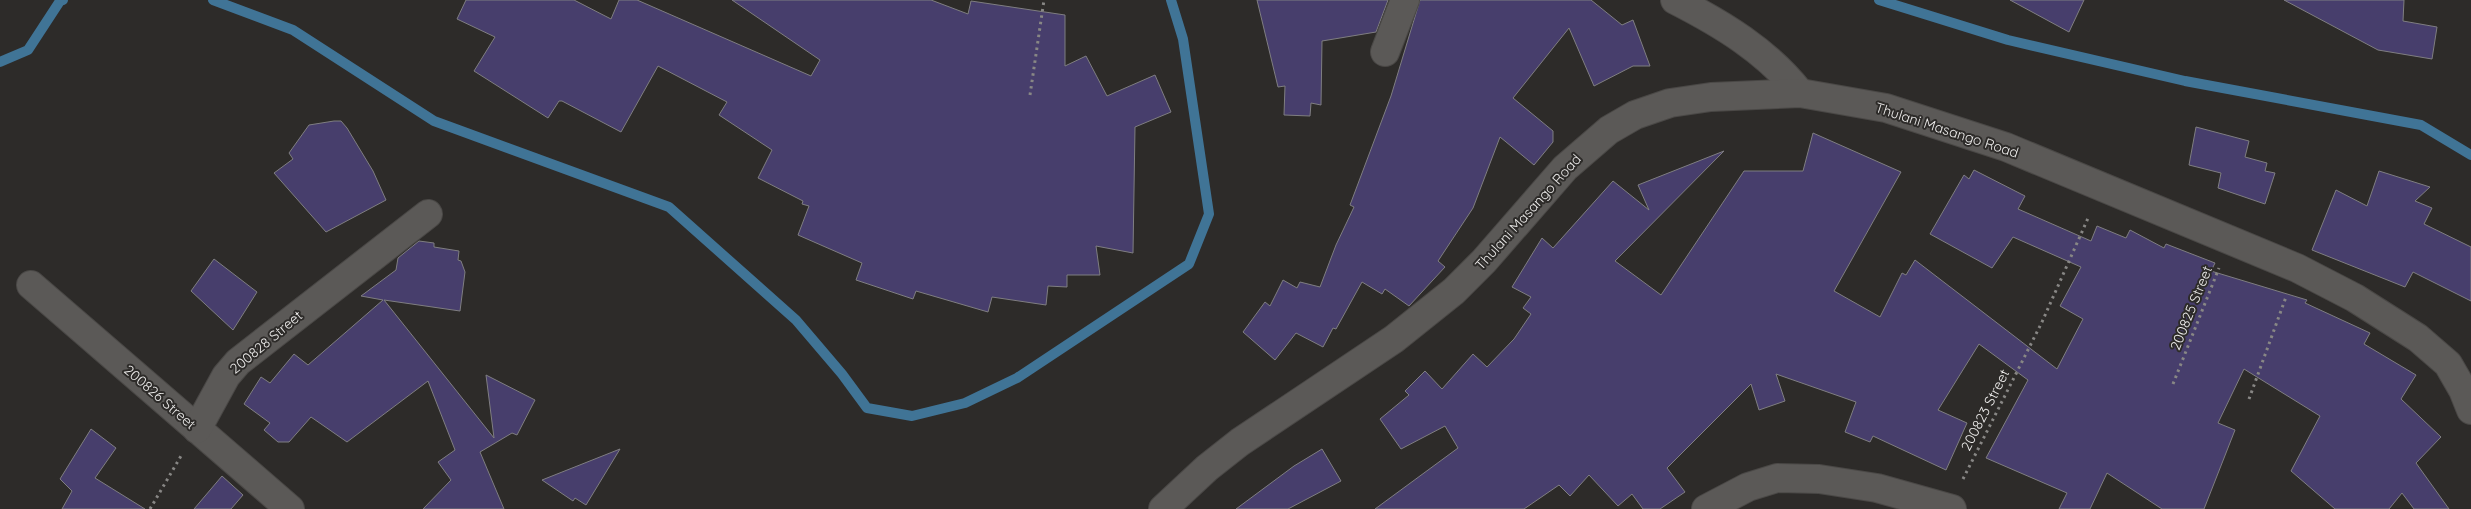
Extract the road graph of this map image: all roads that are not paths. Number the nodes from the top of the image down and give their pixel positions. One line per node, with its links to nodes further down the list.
1 (1405, 0): 3 (street)
2 (1675, 0): 4 (street)
3 (1386, 52)
4 (1800, 92): 7 (street, Thulani Masango Road); 11 (street, Thulani Masango Road)
5 (428, 214): 8 (street, 200828 Street)
6 (30, 285): 8 (street, 200826 Street)
7 (2471, 410)
8 (197, 429): 10 (street, 200826 Street)
9 (1950, 508): 12 (street)
10 (290, 509)
11 (1162, 509)
12 (1706, 509)

